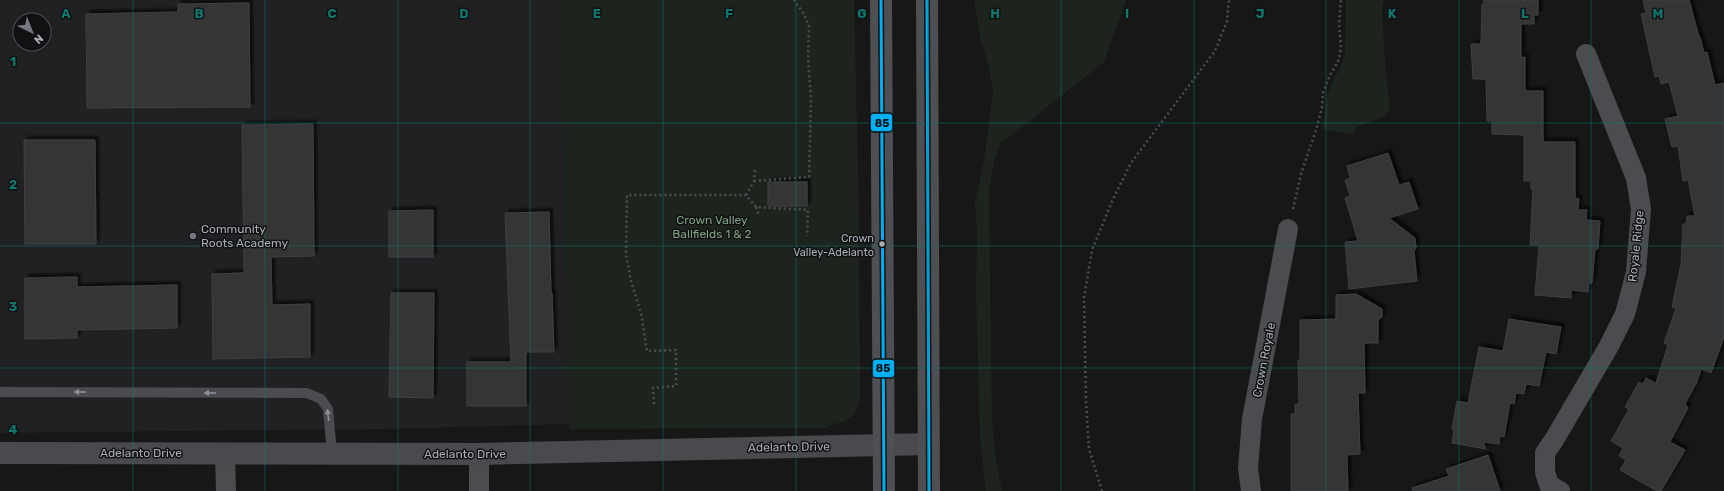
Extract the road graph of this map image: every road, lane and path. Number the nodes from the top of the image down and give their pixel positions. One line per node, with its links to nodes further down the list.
1 (794, 0): 8 (path)
2 (881, 0): 17 (main road)
3 (927, 0): 16 (main road)
4 (1229, 0): 26 (path)
5 (1341, 0): 12 (path)
6 (1586, 54): 28 (street, Royale Ridge)
7 (755, 169): 8 (path)
8 (754, 181): 9 (path)
9 (746, 195): 10 (path); 15 (path)
10 (756, 207): 11 (path); 13 (path)
11 (759, 216)
12 (1288, 229): 27 (street, Crown Royale)
13 (807, 236)
14 (0, 392): 20 (lane, one-way to 14)
15 (654, 404)
16 (929, 444): 17 (street, Adelanto Drive); 25 (main road)
17 (883, 445): 21 (street, Adelanto Drive); 24 (main road)
18 (0, 453): 19 (street, Adelanto Drive)
19 (226, 453): 20 (street, Adelanto Drive); 22 (street)
20 (332, 453): 21 (street, Adelanto Drive)
21 (479, 454): 23 (street)
22 (226, 491)
23 (479, 491)
24 (884, 491)
25 (929, 491)
26 (1102, 491)
27 (1252, 491)
28 (1560, 491)

